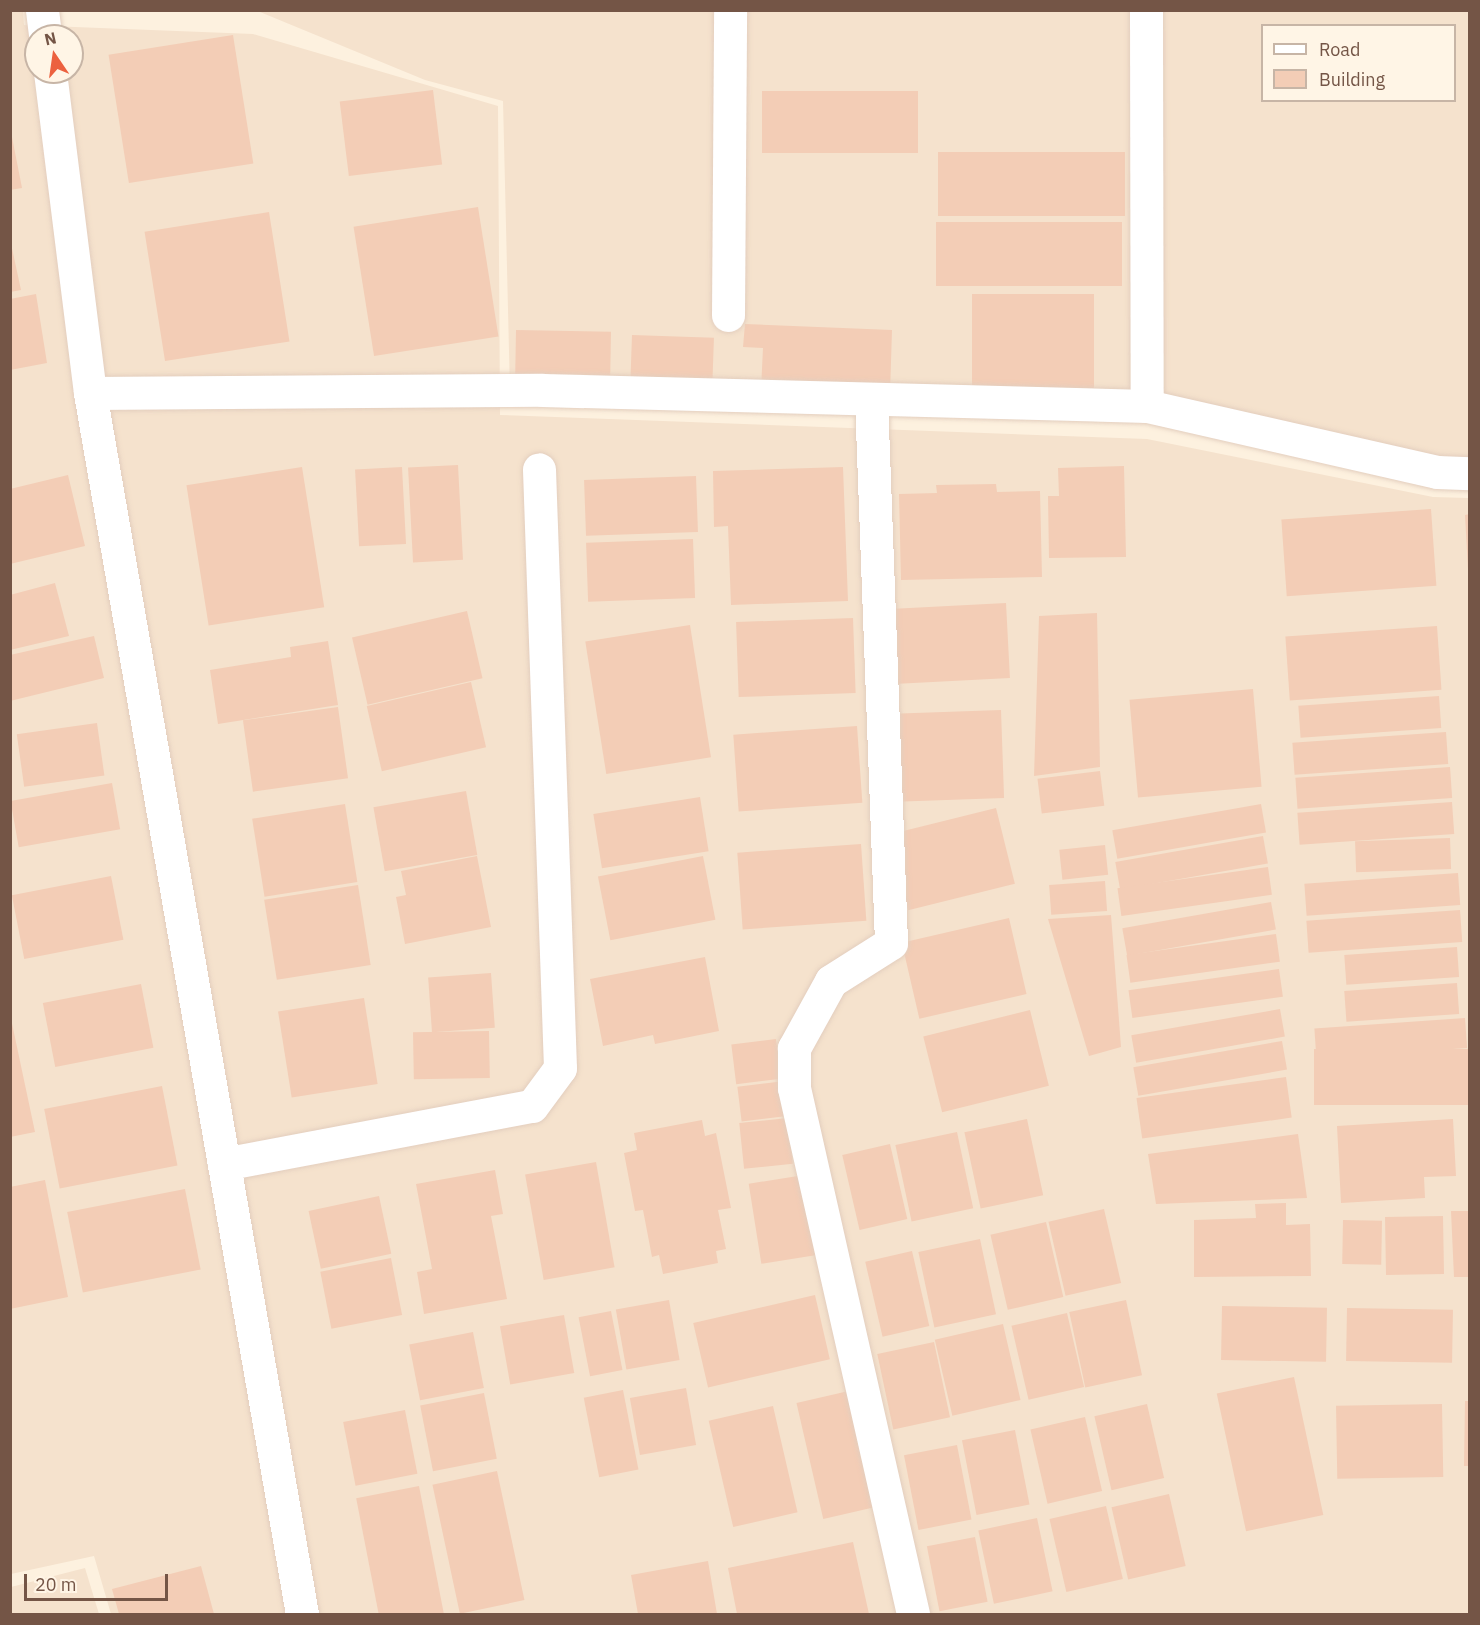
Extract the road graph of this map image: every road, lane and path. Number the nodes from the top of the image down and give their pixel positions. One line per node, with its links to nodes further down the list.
1 (730, 10): 4 (street)
2 (1146, 10): 7 (street)
3 (51, 84): 5 (street)
4 (729, 315)
5 (90, 393): 6 (street); 10 (street)
6 (871, 399): 7 (street); 12 (street)
7 (1147, 406): 9 (street)
8 (539, 470): 10 (street)
9 (1470, 472)
10 (224, 1164): 11 (street)
11 (302, 1614)
12 (913, 1614)

